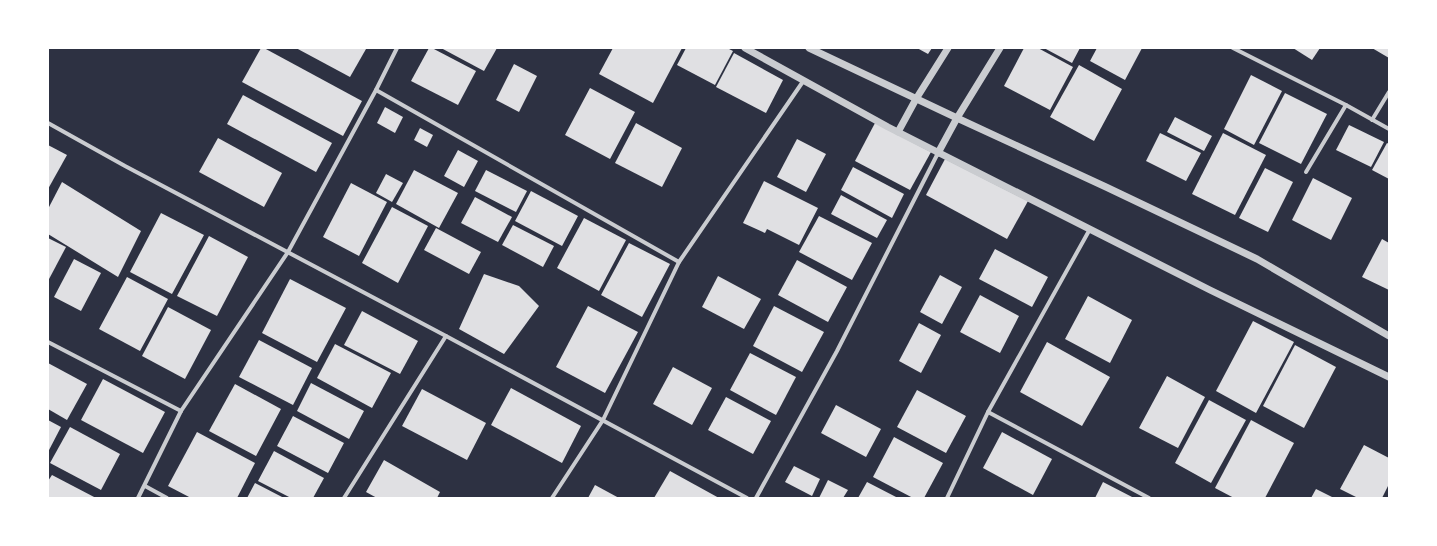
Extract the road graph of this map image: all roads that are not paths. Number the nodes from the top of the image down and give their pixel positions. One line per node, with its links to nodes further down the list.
1 (397, 48): 8 (street)
2 (745, 48): 7 (street)
3 (809, 48): 10 (street)
4 (948, 48): 10 (street)
5 (1000, 48): 12 (street)
6 (1232, 48): 11 (street)
7 (804, 80): 16 (street); 21 (street)
8 (376, 90): 20 (street); 21 (street)
9 (1389, 92): 13 (street)
10 (916, 99): 12 (street); 16 (street)
11 (1346, 105): 13 (street); 18 (street)
12 (957, 118): 17 (street); 23 (street)
13 (1372, 120): 15 (street)
14 (48, 123): 20 (street)
15 (1389, 129)
16 (898, 132): 17 (street)
17 (938, 152): 19 (street); 35 (street)
18 (1306, 172)
19 (1090, 229): 25 (street); 27 (street)
20 (288, 252): 22 (street); 26 (street)
21 (679, 262): 28 (street)
22 (446, 336): 28 (street); 32 (street)
23 (1389, 336)
24 (48, 342): 26 (street)
25 (1389, 377)
26 (181, 412): 29 (street)
27 (988, 412): 36 (street); 37 (street)
28 (602, 420): 33 (street); 34 (street)
29 (145, 486): 30 (street); 31 (street)
30 (138, 498)
31 (167, 498)
32 (344, 498)
33 (552, 498)
34 (748, 498)
35 (756, 498)
36 (947, 498)
37 (1149, 498)

